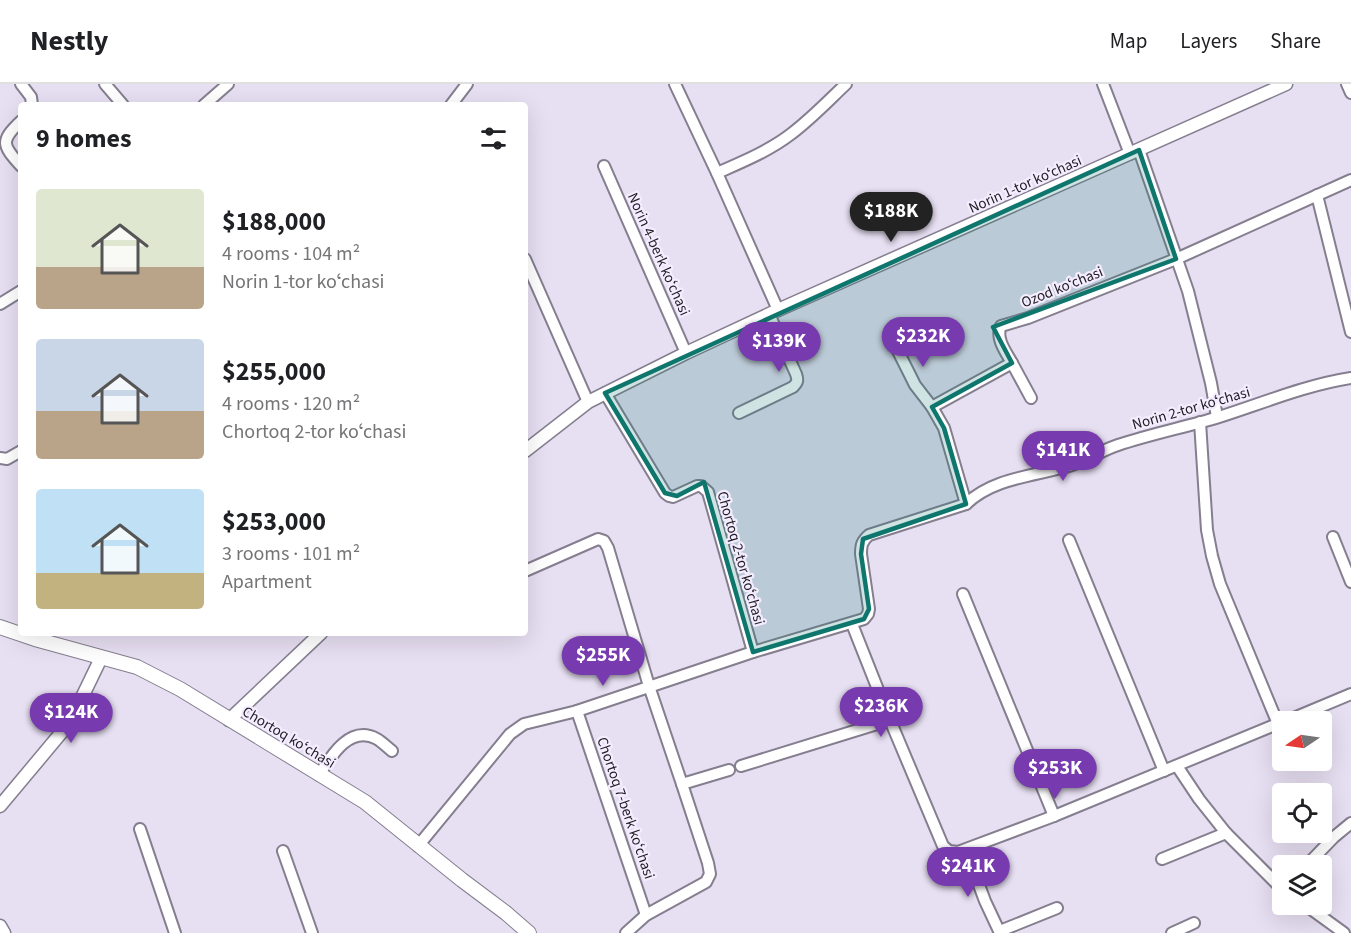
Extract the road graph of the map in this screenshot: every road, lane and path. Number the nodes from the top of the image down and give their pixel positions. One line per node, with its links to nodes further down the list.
1 (21, 84): 11 (street)
2 (105, 84): 12 (street)
3 (228, 84): 13 (street)
4 (467, 84): 14 (street)
5 (675, 84): 19 (street)
6 (846, 84): 19 (street)
7 (1103, 84): 16 (street)
8 (1286, 84): 16 (street, Norin 1-tor koʻchasi)
9 (1347, 84): 10 (street)
10 (1351, 93)
11 (32, 102)
12 (120, 102)
13 (207, 102)
14 (452, 102)
15 (18, 124): 17 (street)
16 (1134, 152): 22 (street); 26 (street, Norin 1-tor koʻchasi)
17 (18, 162)
18 (604, 166): 29 (street, Norin 4-berk koʻchasi)
19 (717, 173): 26 (street)
20 (1351, 180): 21 (street, Ozod koʻchasi)
21 (1317, 195): 22 (street, Ozod koʻchasi); 27 (street)
22 (1176, 259): 30 (street, Ozod koʻchasi); 37 (street)
23 (528, 266): 34 (street)
24 (18, 293): 25 (street)
25 (0, 304)
26 (773, 312): 29 (street, Norin 1-tor koʻchasi); 36 (street)
27 (1351, 332)
28 (893, 341): 35 (street)
29 (686, 353): 32 (street, Norin 1-tor koʻchasi)
30 (1012, 363): 33 (street); 35 (street)
31 (1351, 378): 37 (street, Norin 2-tor koʻchasi)
32 (605, 393): 34 (street, Norin 1-tor koʻchasi); 53 (street, Chortoq 2-tor koʻchasi)
33 (1030, 398)
34 (588, 402): 39 (street, Norin 1-tor koʻchasi)
35 (932, 407): 42 (street)
36 (739, 413)
37 (1217, 417): 38 (street, Norin 2-tor koʻchasi)
38 (1200, 422): 42 (street, Norin 2-tor koʻchasi); 58 (street)
39 (528, 446)
40 (18, 453): 41 (street)
41 (0, 458)
42 (966, 504): 48 (street, Norin 2-tor koʻchasi)
43 (1333, 537): 46 (street)
44 (1069, 540): 67 (street)
45 (528, 570): 55 (street)
46 (1351, 582)
47 (963, 594): 71 (street)
48 (852, 624): 53 (street); 61 (street)
49 (1, 629): 50 (main road, Chortoq koʻchasi)
50 (18, 634)
51 (25, 636): 54 (main road, Chortoq koʻchasi)
52 (318, 636): 60 (street)
53 (753, 652): 55 (street)
54 (101, 658): 60 (main road, Chortoq koʻchasi); 70 (street)
55 (649, 686): 57 (street); 69 (street)
56 (1351, 694): 59 (street)
57 (577, 711): 75 (street); 82 (street, Chortoq 7-berk koʻchasi)
58 (1277, 711)
59 (1311, 711)
60 (229, 720): 68 (main road, Chortoq koʻchasi)
61 (890, 720): 64 (street); 76 (street)
62 (1272, 727): 65 (street)
63 (392, 751): 68 (street)
64 (741, 766)
65 (1176, 766): 67 (street); 74 (street)
66 (729, 770): 69 (street)
67 (1164, 771): 71 (street)
68 (320, 775): 75 (main road, Chortoq koʻchasi)
69 (682, 784): 82 (street)
70 (0, 806)
71 (1054, 816): 76 (street)
72 (1351, 823): 78 (street)
73 (140, 829): 88 (street)
74 (1226, 833): 79 (street); 80 (street)
75 (418, 846): 90 (main road, Chortoq koʻchasi)
76 (966, 850): 86 (street)
77 (283, 851): 89 (street)
78 (1317, 855)
79 (1162, 859)
80 (1272, 879)
81 (1057, 908): 86 (street)
82 (646, 915): 91 (street)
83 (1319, 915): 93 (street)
84 (1194, 923): 92 (street)
85 (0, 926): 87 (street)
86 (1000, 932)
87 (4, 933)
88 (175, 933)
89 (312, 933)
90 (530, 933)
91 (626, 933)
92 (1172, 933)
93 (1344, 933)

